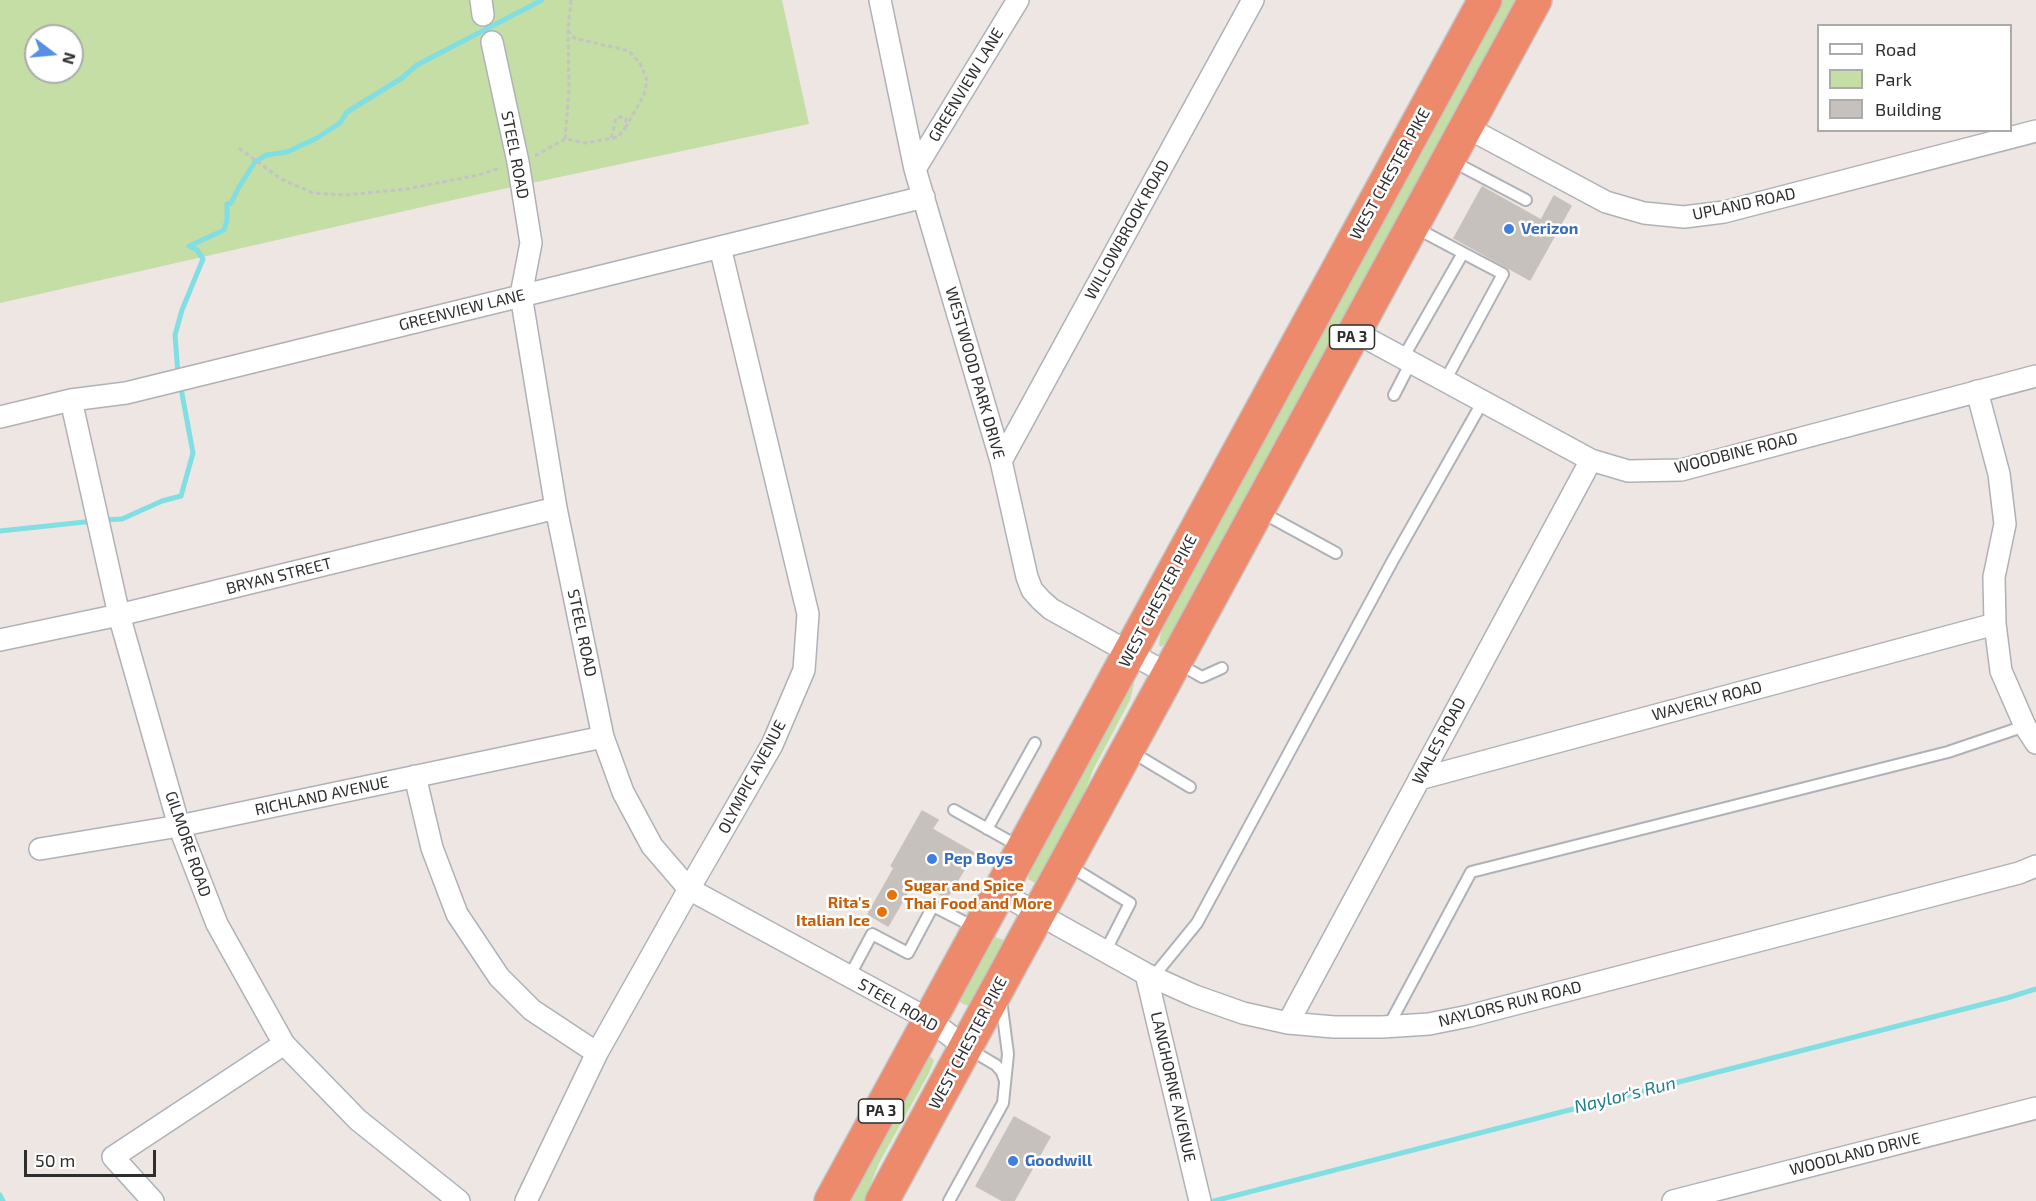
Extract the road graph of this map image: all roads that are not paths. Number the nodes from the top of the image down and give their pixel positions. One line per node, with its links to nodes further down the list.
1 (880, 0): 10 (street, WESTWOOD PARK DRIVE)
2 (1018, 0): 10 (street, GREENVIEW LANE)
3 (1253, 0): 26 (street, WILLOWBROOK ROAD)
4 (1485, 0): 34 (highway, WEST CHESTER PIKE / PA 3)
5 (1535, 0): 7 (highway, WEST CHESTER PIKE / PA 3)
6 (492, 42): 16 (street, STEEL ROAD)
7 (1466, 127): 8 (street, UPLAND ROAD); 9 (highway, WEST CHESTER PIKE / PA 3)
8 (2036, 131)
9 (1449, 159): 12 (lane); 13 (highway, WEST CHESTER PIKE / PA 3)
10 (915, 169): 11 (street, WESTWOOD PARK DRIVE)
11 (924, 197): 14 (street, GREENVIEW LANE); 26 (street, WESTWOOD PARK DRIVE)
12 (1526, 200)
13 (1412, 226): 15 (lane); 17 (highway, WEST CHESTER PIKE / PA 3)
14 (720, 247): 16 (street, GREENVIEW LANE); 51 (street, OLYMPIC AVENUE)
15 (1463, 253): 18 (lane); 20 (lane)
16 (521, 295): 23 (street, GREENVIEW LANE); 28 (street, STEEL ROAD)
17 (1355, 332): 18 (street, WOODBINE ROAD); 29 (highway, WEST CHESTER PIKE / PA 3)
18 (1407, 360): 20 (street, WOODBINE ROAD); 22 (lane)
19 (2036, 376): 21 (street, WOODBINE ROAD)
20 (1445, 381): 24 (street, WOODBINE ROAD)
21 (1977, 391): 27 (street, WOODBINE ROAD); 32 (street)
22 (1394, 395)
23 (71, 400): 25 (street, GREENVIEW LANE); 31 (street, GILMORE ROAD)
24 (1483, 401): 27 (street, WOODBINE ROAD); 56 (lane)
25 (0, 417)
26 (1001, 460): 34 (street, WESTWOOD PARK DRIVE)
27 (1591, 460): 42 (street, WALES ROAD)
28 (556, 508): 31 (street, BRYAN STREET); 38 (street, STEEL ROAD)
29 (1258, 510): 30 (lane); 35 (highway, WEST CHESTER PIKE / PA 3)
30 (1336, 553)
31 (119, 615): 33 (street, BRYAN STREET); 45 (street, GILMORE ROAD)
32 (1995, 624): 37 (street); 42 (street, WAVERLY ROAD)
33 (0, 640)
34 (1130, 653): 35 (street, WESTWOOD PARK DRIVE); 48 (highway, WEST CHESTER PIKE / PA 3)
35 (1172, 668): 36 (lane); 40 (highway, WEST CHESTER PIKE / PA 3)
36 (1222, 668)
37 (2031, 734): 61 (lane)
38 (603, 737): 41 (street, RICHLAND AVENUE); 51 (street, STEEL ROAD)
39 (1035, 743): 46 (lane)
40 (1127, 750): 43 (lane); 49 (highway, WEST CHESTER PIKE / PA 3)
41 (415, 777): 45 (street, RICHLAND AVENUE); 64 (street)
42 (1419, 779): 60 (street, WALES ROAD)
43 (1190, 787)
44 (954, 810): 46 (lane)
45 (179, 826): 47 (street, RICHLAND AVENUE); 62 (street, GILMORE ROAD)
46 (987, 829): 48 (lane)
47 (40, 849)
48 (1023, 849): 52 (highway, WEST CHESTER PIKE / PA 3)
49 (1065, 864): 53 (highway, WEST CHESTER PIKE / PA 3); 55 (lane)
50 (2036, 866): 61 (street, NAYLORS RUN ROAD)
51 (688, 889): 57 (street, STEEL ROAD); 64 (street, OLYMPIC AVENUE)
52 (999, 892): 53 (street, NAYLORS RUN ROAD); 54 (highway, WEST CHESTER PIKE / PA 3)
53 (1038, 914): 55 (street, NAYLORS RUN ROAD); 58 (highway, WEST CHESTER PIKE / PA 3)
54 (979, 930): 57 (lane); 59 (highway, WEST CHESTER PIKE / PA 3)
55 (1106, 950): 56 (street, NAYLORS RUN ROAD)
56 (1150, 975): 60 (street, NAYLORS RUN ROAD); 67 (street, LANGHORNE AVENUE)
57 (849, 977): 59 (street, STEEL ROAD)
58 (1000, 984): 63 (highway, WEST CHESTER PIKE / PA 3); 65 (lane)
59 (930, 1020): 63 (street, STEEL ROAD); 71 (highway, WEST CHESTER PIKE / PA 3)
60 (1288, 1023): 61 (street, NAYLORS RUN ROAD)
61 (1388, 1027)
62 (284, 1044): 68 (street); 69 (street, GILMORE ROAD)
63 (966, 1048): 65 (lane); 72 (highway, WEST CHESTER PIKE / PA 3)
64 (597, 1053): 70 (street, OLYMPIC AVENUE)
65 (1005, 1081): 73 (lane)
66 (2036, 1108): 74 (street, WOODLAND DRIVE)
67 (1199, 1197)
68 (153, 1201)
69 (459, 1201)
70 (526, 1201)
71 (831, 1201)
72 (882, 1201)
73 (949, 1201)
74 (1673, 1201)

